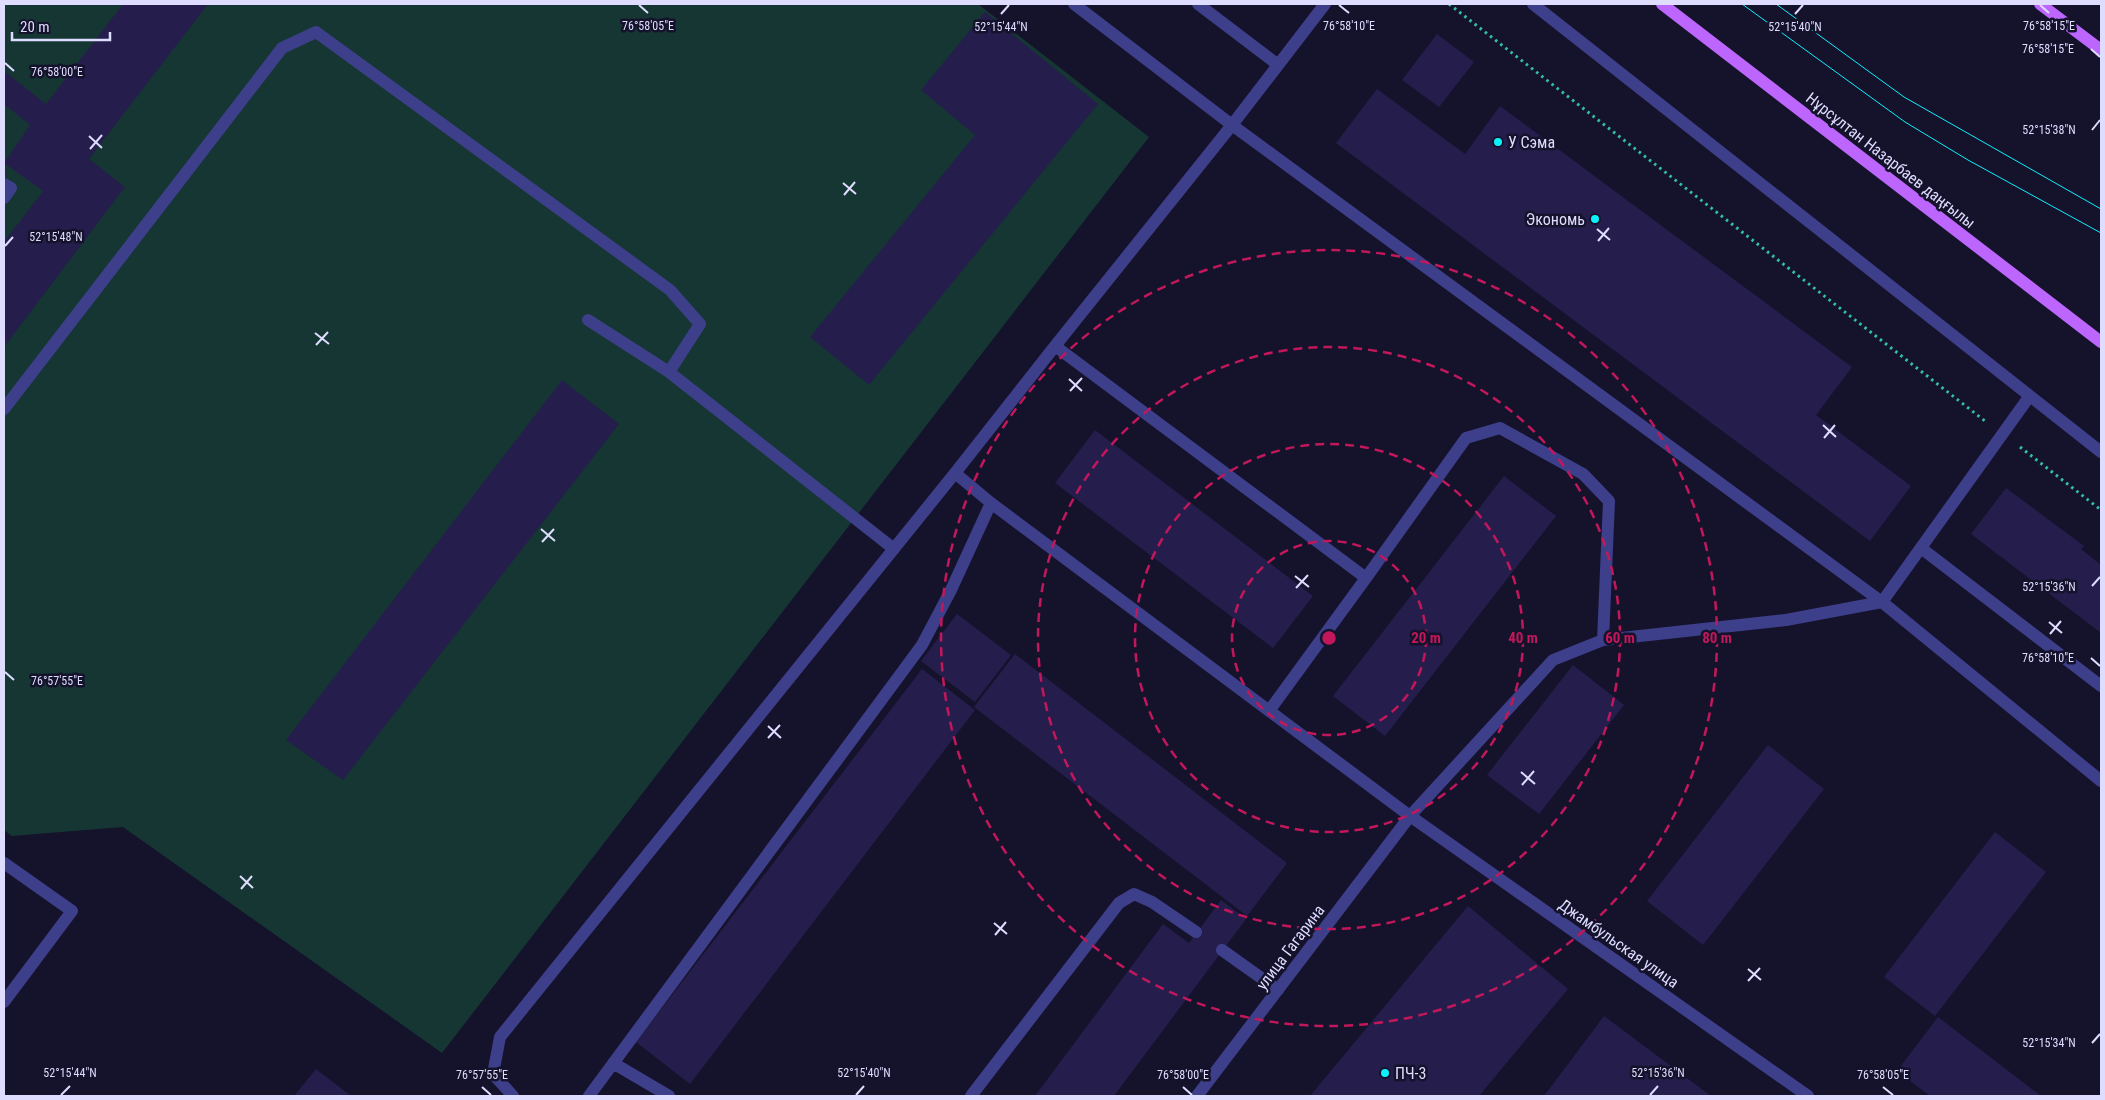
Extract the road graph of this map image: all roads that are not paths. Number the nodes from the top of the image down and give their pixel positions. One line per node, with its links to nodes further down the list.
1 (1074, 4): 9 (street)
2 (1198, 4): 8 (street)
3 (1325, 4): 8 (street)
4 (1533, 4): 16 (street)
5 (1662, 4): 13 (main road, Нұрсұлтан Назарбаев даңғылы)
6 (2040, 4): 7 (main road)
7 (2101, 50)
8 (1277, 64): 9 (street)
9 (1232, 125): 14 (street); 24 (street)
10 (4, 184): 11 (street)
11 (4, 198)
12 (588, 320): 15 (street)
13 (2101, 342)
14 (1055, 346): 19 (street); 23 (street)
15 (669, 372): 17 (street); 22 (street)
16 (2029, 397): 18 (street); 21 (street)
17 (4, 409)
18 (2101, 452)
19 (955, 473): 20 (street, Джамбульская улица); 22 (street)
20 (991, 503): 27 (street, Джамбульская улица); 35 (street)
21 (1921, 548): 24 (street); 26 (street)
22 (894, 549): 36 (street)
23 (1366, 578): 25 (street); 27 (street)
24 (1882, 602): 25 (street, улица Гагарина); 28 (street)
25 (1603, 640): 29 (street, улица Гагарина)
26 (2101, 686)
27 (1269, 711): 29 (street, Джамбульская улица)
28 (2101, 781)
29 (1410, 816): 33 (street, улица Гагарина); 41 (street, Джамбульская улица)
30 (4, 863): 34 (street)
31 (1196, 932): 39 (street)
32 (1222, 950): 33 (street)
33 (1278, 990): 40 (street, улица Гагарина)
34 (4, 1002)
35 (613, 1063): 37 (street); 38 (street)
36 (513, 1096)
37 (589, 1096)
38 (669, 1096)
39 (971, 1096)
40 (1197, 1096)
41 (1808, 1096)

